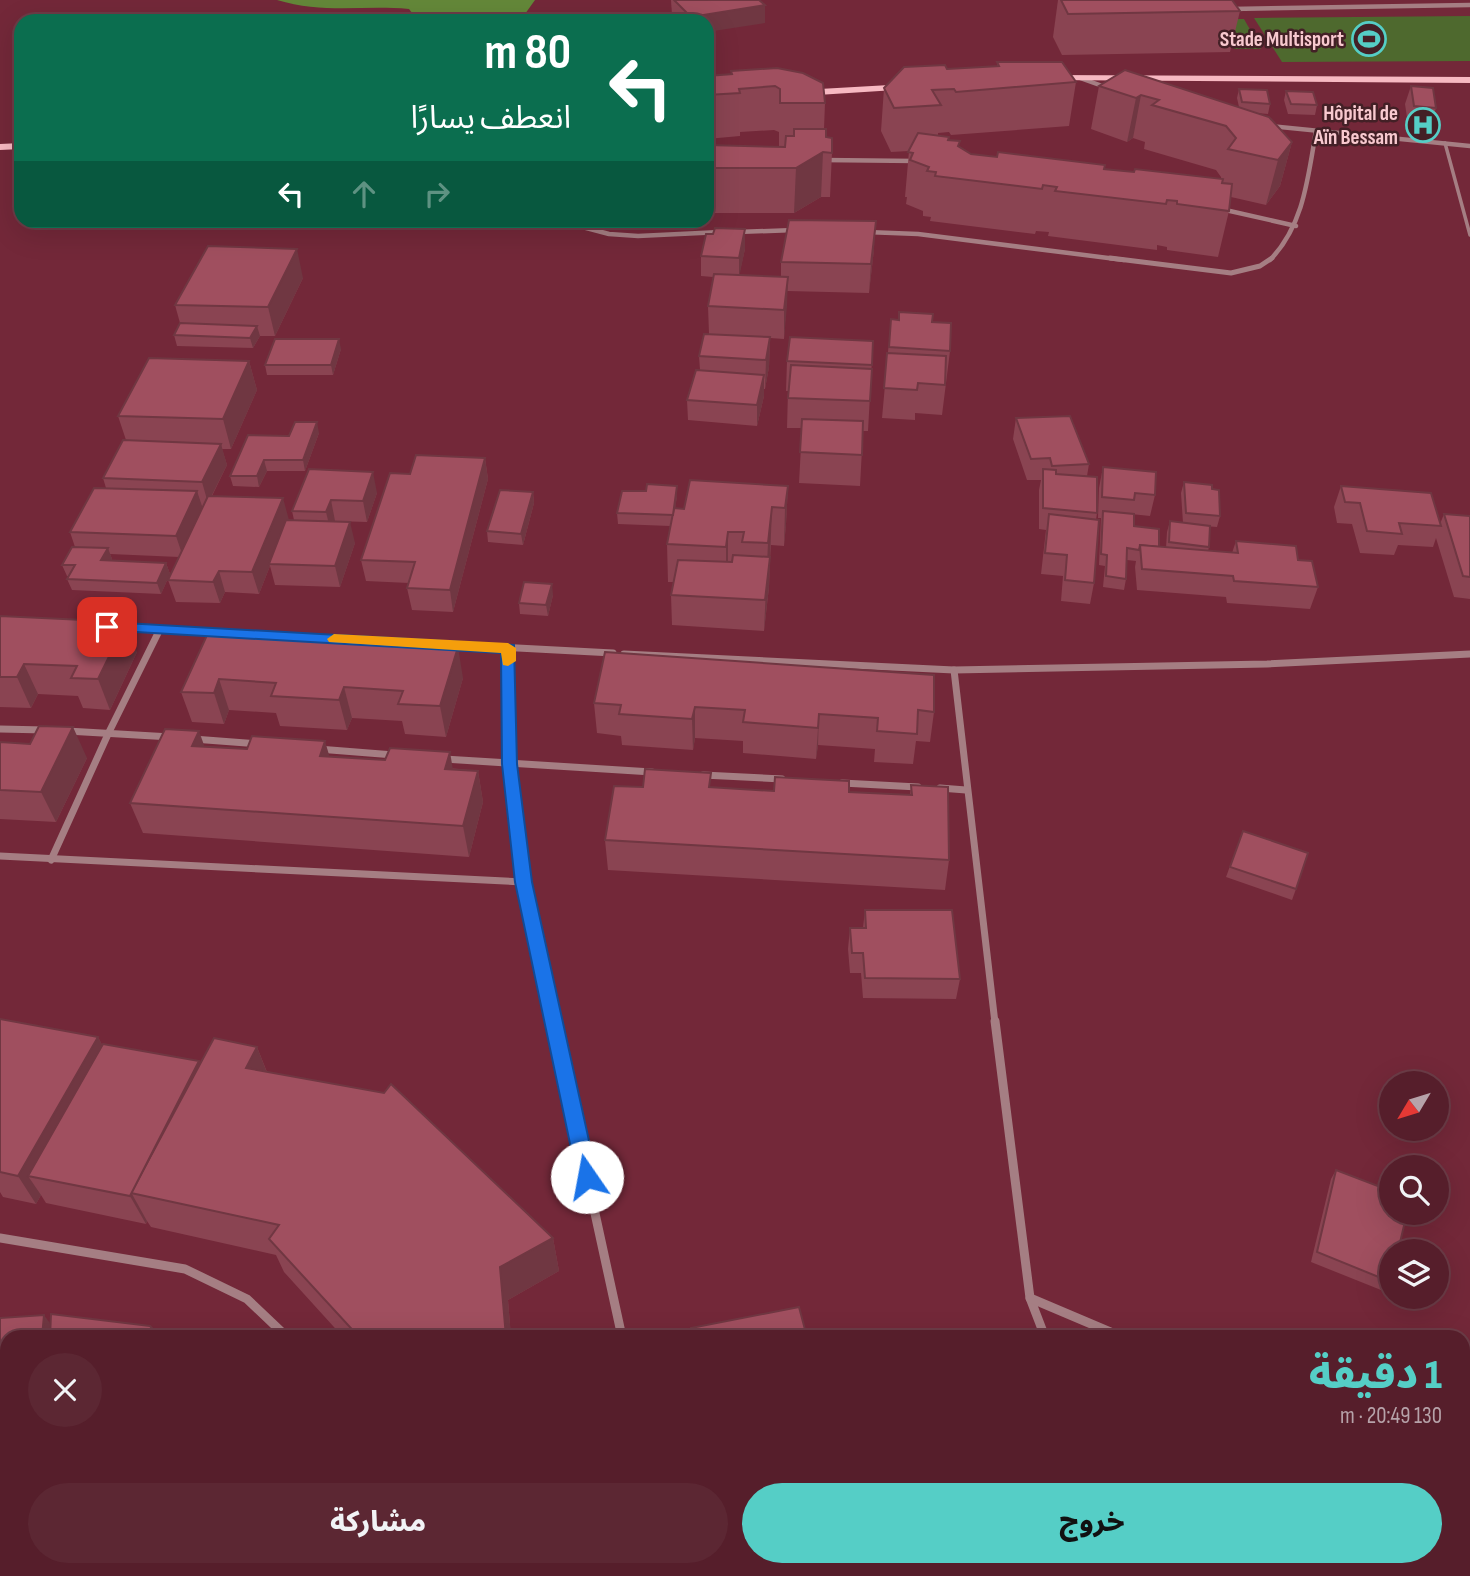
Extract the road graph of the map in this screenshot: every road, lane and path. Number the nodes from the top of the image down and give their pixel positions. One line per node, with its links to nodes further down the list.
1 (1334, 0): 3 (street)
2 (1470, 5): 3 (street)
3 (1340, 7): 4 (street)
4 (1218, 9)
5 (1077, 77): 6 (main road); 7 (main road); 9 (street)
6 (1035, 79)
7 (1470, 80)
8 (924, 86): 10 (main road)
9 (1114, 90)
10 (785, 94)
11 (1265, 126): 12 (street)
12 (1316, 131): 13 (street); 18 (street)
13 (1446, 143): 14 (street); 22 (lane)
14 (1470, 146)
15 (815, 160): 16 (street)
16 (926, 162)
17 (1218, 208): 18 (street)
18 (1296, 226): 21 (street)
19 (586, 228): 20 (street)
20 (804, 230)
21 (859, 232)
22 (1470, 235)
23 (107, 627): 24 (street)
24 (160, 629): 25 (street); 29 (street)
25 (508, 648): 27 (street); 34 (street)
26 (1470, 654): 27 (street)
27 (954, 670): 39 (street)
28 (0, 729): 29 (street)
29 (109, 732): 30 (street); 41 (street)
30 (261, 744)
31 (302, 748): 32 (street)
32 (399, 755)
33 (440, 759): 34 (street)
34 (510, 764): 35 (street); 42 (street)
35 (662, 773)
36 (689, 774): 37 (street)
37 (786, 780)
38 (828, 782): 39 (street)
39 (966, 790): 44 (street)
40 (0, 856): 41 (street)
41 (51, 859): 42 (street)
42 (523, 882): 46 (street)
43 (0, 1238): 45 (street)
44 (1030, 1298): 47 (street); 48 (street)
45 (279, 1330)
46 (620, 1330)
47 (1042, 1330)
48 (1105, 1330)

